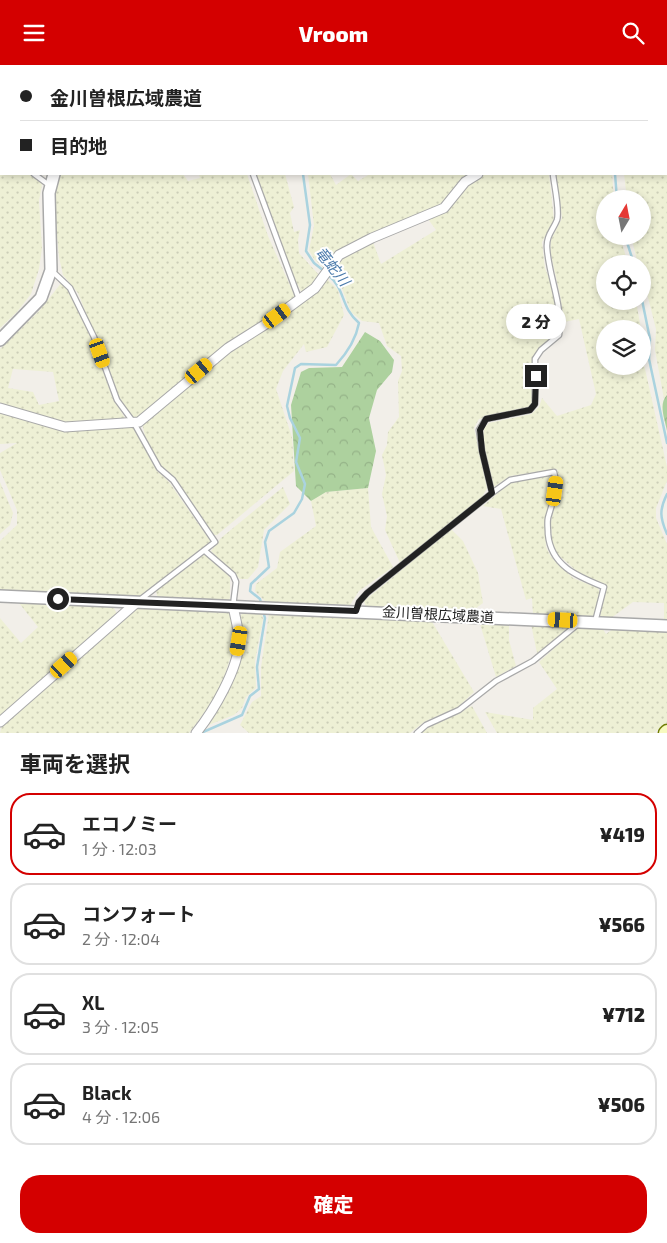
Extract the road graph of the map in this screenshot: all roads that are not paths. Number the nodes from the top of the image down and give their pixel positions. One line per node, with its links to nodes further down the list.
1 (35, 175): 6 (lane)
2 (54, 175): 6 (street)
3 (253, 175): 8 (lane)
4 (476, 175): 8 (street)
5 (553, 175): 12 (lane)
6 (51, 186): 7 (street)
7 (51, 270): 9 (street); 11 (lane)
8 (299, 301): 11 (street)
9 (0, 340)
10 (0, 408): 11 (street)
11 (134, 423): 13 (lane)
12 (492, 493): 17 (lane); 19 (lane)
13 (205, 551): 15 (lane); 16 (lane)
14 (0, 596): 15 (street, 金川曽根広域農道)
15 (136, 603): 16 (street, 金川曽根広域農道); 21 (street)
16 (233, 606): 17 (street, 金川曽根広域農道); 22 (street)
17 (356, 611): 18 (street, 金川曽根広域農道)
18 (582, 621): 19 (street, 金川曽根広域農道); 23 (lane)
19 (595, 622): 20 (street, 金川曽根広域農道)
20 (667, 626)
21 (0, 722)
22 (196, 733)
23 (417, 733)

